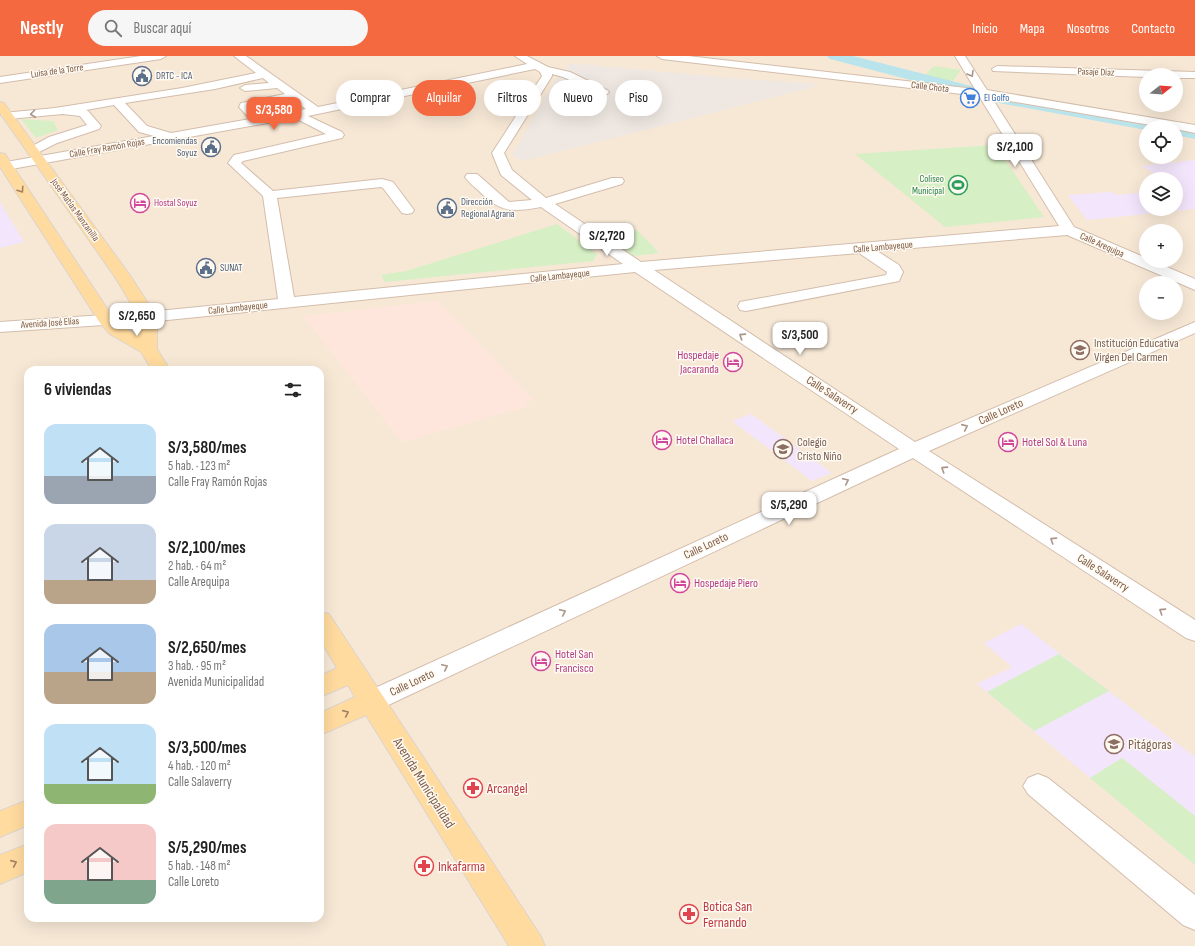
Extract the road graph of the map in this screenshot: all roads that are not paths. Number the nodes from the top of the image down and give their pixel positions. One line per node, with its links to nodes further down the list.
1 (161, 56): 9 (street, Luisa de la Torre)
2 (239, 56): 7 (street)
3 (662, 56): 5 (street, Calle Chota)
4 (960, 56): 12 (street, Calle Arequipa, one-way to 12)
5 (721, 59): 12 (street, Calle Chota)
6 (535, 62): 10 (street); 17 (street, Calle Fray Ramón Rojas); 32 (street, Calle Salaverry)
7 (264, 74): 11 (street); 14 (street)
8 (1195, 75): 12 (street, Pasaje Diaz)
9 (0, 80)
10 (578, 80)
11 (280, 85): 13 (street); 14 (street)
12 (983, 93): 22 (street, Calle Chota); 34 (street, Calle Arequipa)
13 (294, 96): 17 (street); 20 (street)
14 (118, 103): 16 (street); 18 (street); 21 (street)
15 (3, 110): 16 (street, one-way to 15); 26 (main road, José Matías Manzanilla)
16 (52, 111): 18 (street)
17 (316, 111): 19 (street, Calle Fray Ramón Rojas)
18 (84, 113): 23 (street)
19 (297, 115): 20 (street, Calle Fray Ramón Rojas); 31 (street)
20 (259, 121): 25 (street, Calle Fray Ramón Rojas)
21 (143, 129): 24 (street); 25 (street)
22 (1195, 129)
23 (102, 130): 26 (street); 27 (street)
24 (130, 131)
25 (172, 137): 27 (street, Calle Fray Ramón Rojas)
26 (36, 156): 27 (street, Calle Fray Ramón Rojas); 28 (street, Calle Fray Ramón Rojas); 40 (main road, José Matías Manzanilla)
27 (53, 158)
28 (3, 162): 41 (main road, one-way to 41)
29 (472, 177): 32 (street)
30 (617, 181): 32 (street)
31 (270, 195): 33 (street); 38 (street)
32 (543, 202): 36 (street, Calle Salaverry)
33 (407, 210)
34 (1069, 230): 35 (street, Calle Lambayeque); 37 (street, Calle Arequipa)
35 (864, 249): 36 (street, Calle Lambayeque); 39 (street)
36 (638, 268): 38 (street, Calle Lambayeque); 47 (street, Calle Salaverry, one-way to 36)
37 (1195, 285)
38 (287, 303): 40 (street, Calle Lambayeque)
39 (746, 306)
40 (148, 317): 41 (street, Calle Lambayeque); 45 (main road)
41 (111, 324): 42 (street, Avenida José Elías); 44 (street, Avenida José Elías); 45 (main road)
42 (0, 327)
43 (1195, 327): 47 (street, Calle Loreto, one-way to 43)
44 (0, 340)
45 (148, 349): 46 (main road)
46 (159, 366)
47 (914, 450): 49 (street, Calle Salaverry, one-way to 47); 52 (street, Calle Loreto, one-way to 47)
48 (324, 626): 50 (main road, Avenida Municipalidad)
49 (1195, 632)
50 (353, 672): 51 (main road); 52 (main road, Avenida Municipalidad)
51 (324, 685)
52 (372, 701): 53 (main road, one-way to 52); 60 (main road, Avenida Municipalidad)
53 (324, 723)
54 (1038, 786): 59 (street)
55 (24, 814): 56 (main road)
56 (0, 824)
57 (24, 859): 58 (main road, one-way to 57)
58 (0, 870)
59 (1195, 915)
60 (528, 946)

